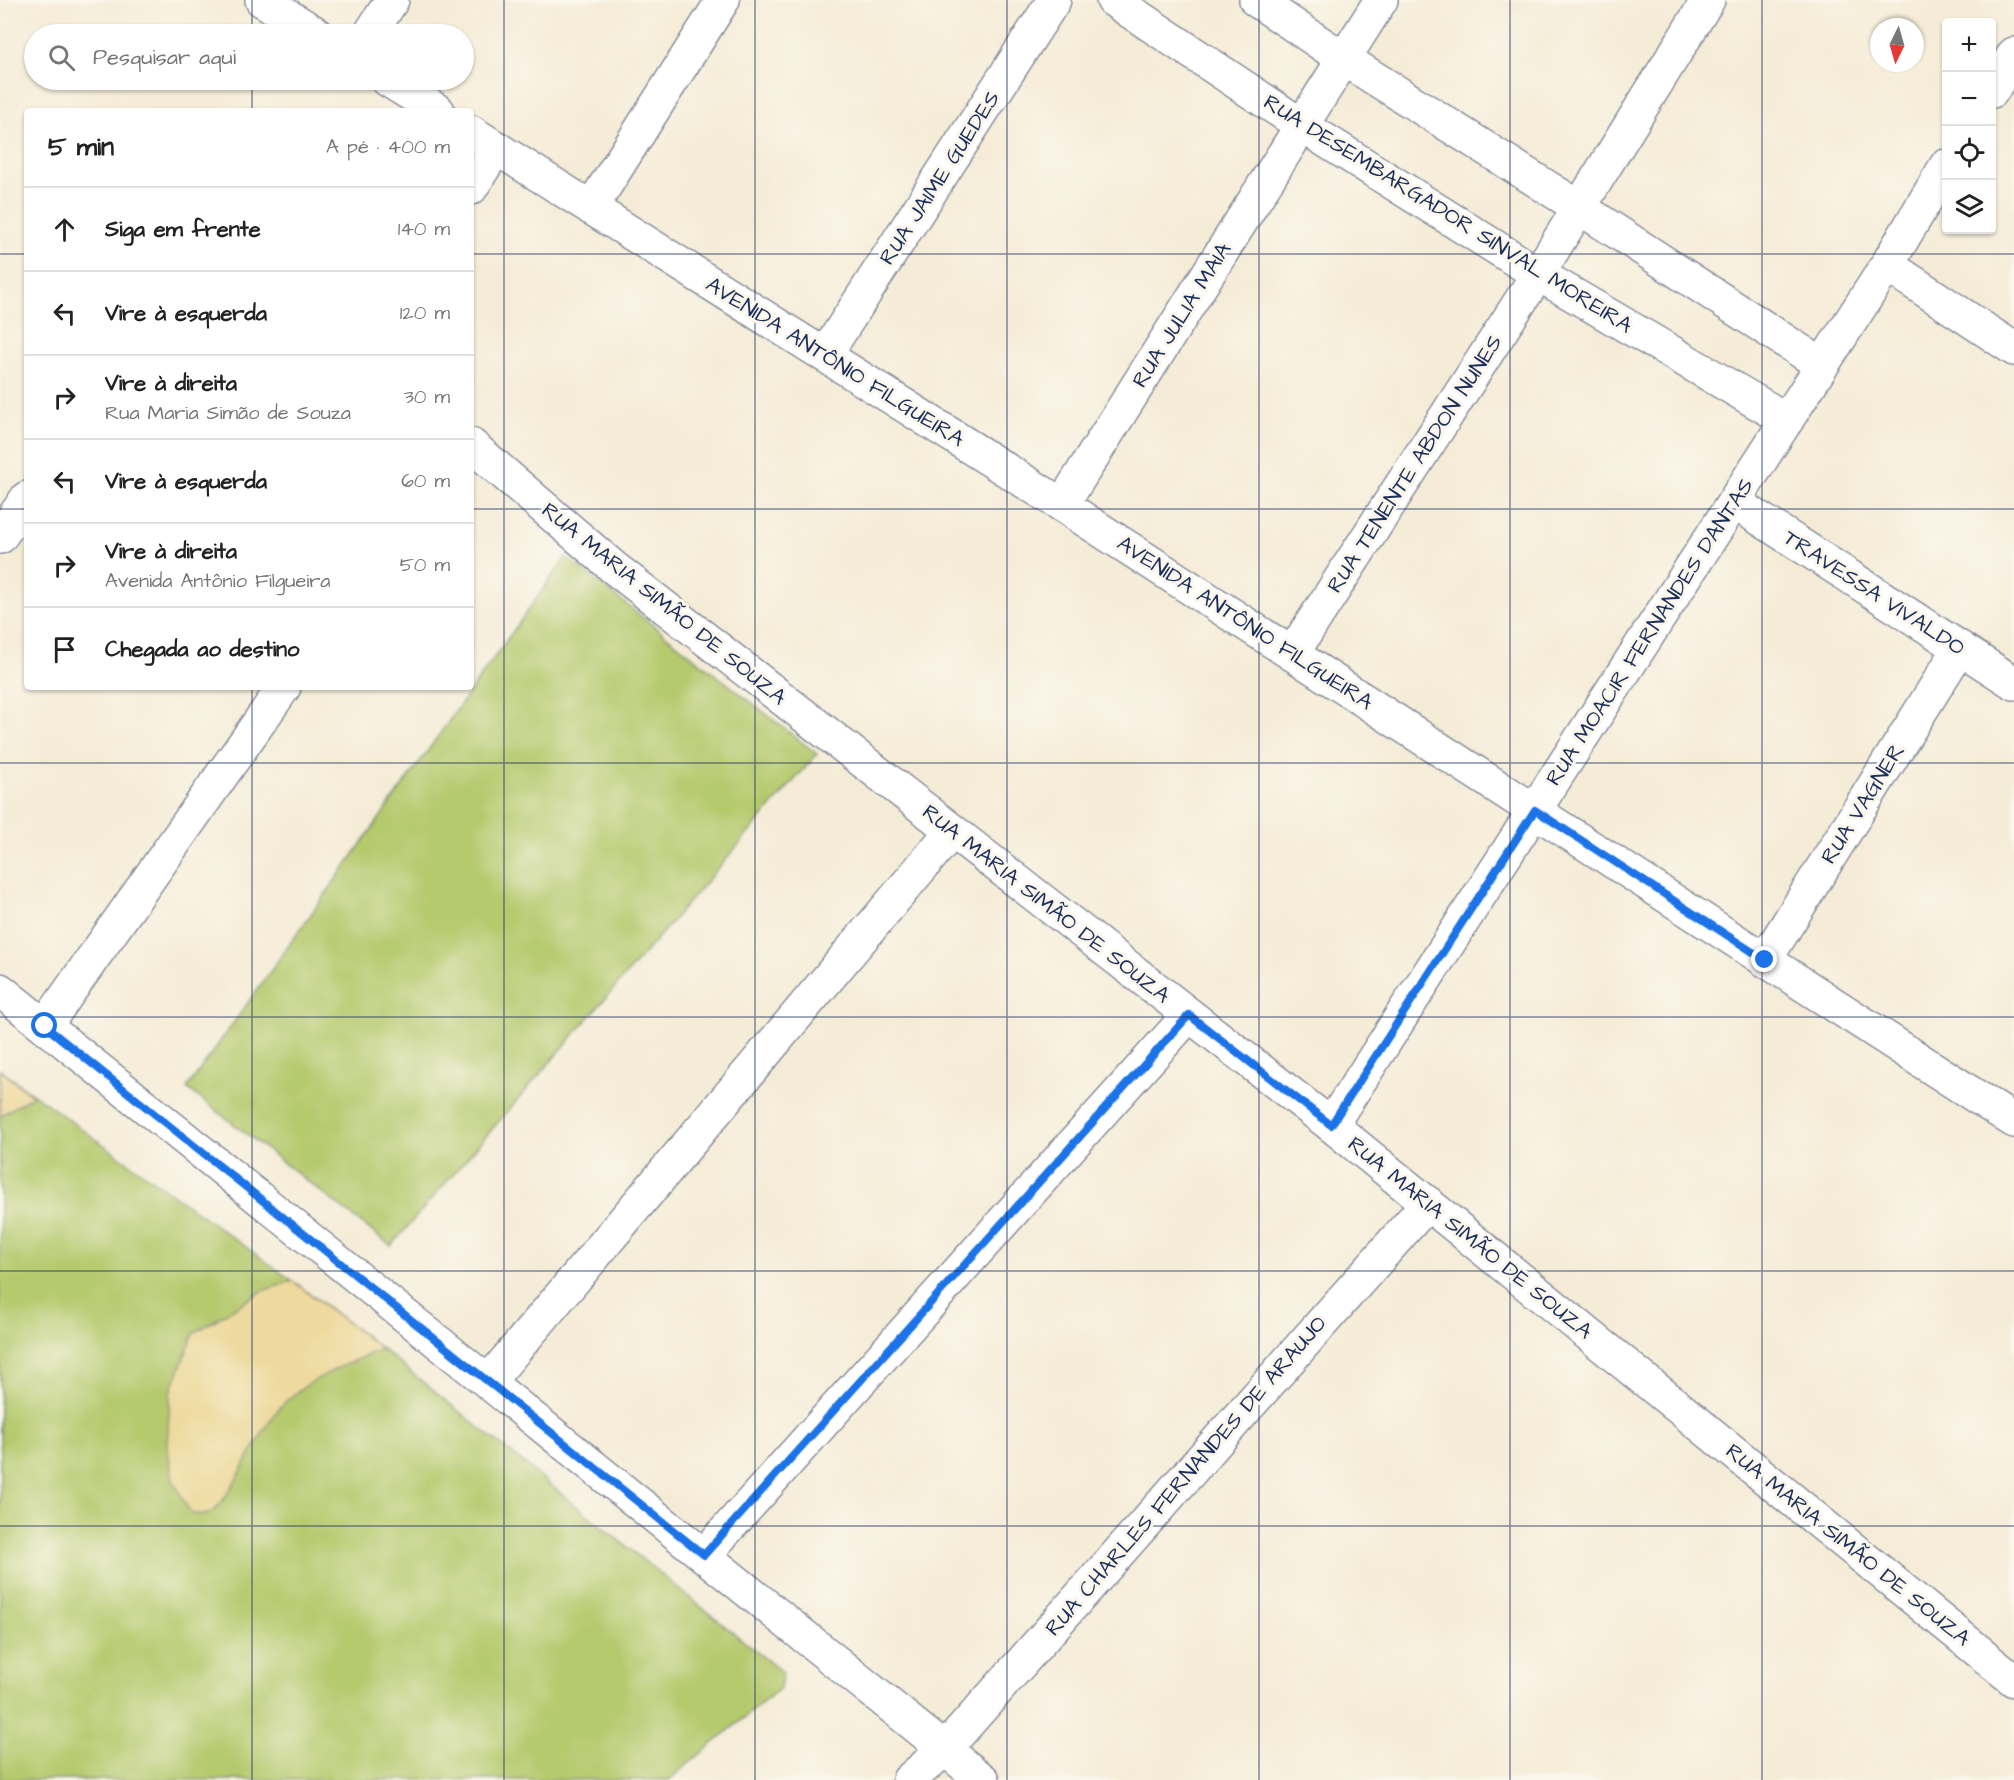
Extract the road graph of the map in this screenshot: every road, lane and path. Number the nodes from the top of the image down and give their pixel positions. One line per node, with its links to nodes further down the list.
1 (262, 0): 9 (street)
2 (392, 0): 10 (street)
3 (723, 0): 20 (street)
4 (1054, 0): 25 (street, RUA JAIME GUEDES)
5 (1113, 0): 16 (street, RUA DESEMBARGADOR SINVAL MOREIRA)
6 (1256, 0): 12 (street)
7 (1381, 0): 12 (street, RUA JULIA MAIA)
8 (1708, 0): 21 (street, RUA TENENTE ABDON NUNES)
9 (301, 24)
10 (376, 24)
11 (2014, 54): 13 (street)
12 (1344, 59): 16 (street, RUA JULIA MAIA); 21 (street)
13 (1996, 84)
14 (404, 90): 15 (street)
15 (433, 108)
16 (1301, 125): 23 (street, RUA DESEMBARGADOR SINVAL MOREIRA); 31 (street, RUA JULIA MAIA)
17 (483, 140): 19 (street); 20 (street, AVENIDA ANTÔNIO FILGUEIRA)
18 (1942, 174): 22 (street, RUA MOACIR FERNANDES DANTAS)
19 (474, 176)
20 (591, 208): 25 (street, AVENIDA ANTÔNIO FILGUEIRA)
21 (1580, 208): 23 (street, RUA TENENTE ABDON NUNES); 26 (street)
22 (1887, 265): 24 (street); 26 (street, RUA MOACIR FERNANDES DANTAS)
23 (1538, 274): 27 (street, RUA DESEMBARGADOR SINVAL MOREIRA); 34 (street, RUA TENENTE ABDON NUNES)
24 (2014, 349)
25 (825, 355): 31 (street, AVENIDA ANTÔNIO FILGUEIRA)
26 (1822, 365): 27 (street, RUA MOACIR FERNANDES DANTAS)
27 (1787, 420): 30 (street, RUA MOACIR FERNANDES DANTAS)
28 (474, 448): 38 (street, RUA MARIA SIMÃO DE SOUZA)
29 (24, 502): 32 (street)
30 (1734, 502): 33 (street, TRAVESSA VIVALDO); 37 (street, RUA MOACIR FERNANDES DANTAS)
31 (1062, 505): 34 (street, AVENIDA ANTÔNIO FILGUEIRA)
32 (0, 537)
33 (1960, 648): 35 (street, TRAVESSA VIVALDO); 39 (street, RUA VAGNER)
34 (1292, 654): 37 (street, AVENIDA ANTÔNIO FILGUEIRA)
35 (2014, 683)
36 (282, 690): 42 (street)
37 (1535, 810): 39 (street, AVENIDA ANTÔNIO FILGUEIRA); 44 (street, RUA MOACIR FERNANDES DANTAS)
38 (952, 831): 41 (street, RUA MARIA SIMÃO DE SOUZA); 46 (street)
39 (1765, 960): 43 (street, AVENIDA ANTÔNIO FILGUEIRA)
40 (0, 990): 42 (street)
41 (1189, 1015): 44 (street, RUA MARIA SIMÃO DE SOUZA); 47 (street)
42 (45, 1026): 46 (street)
43 (2010, 1108)
44 (1331, 1125): 45 (street, RUA MARIA SIMÃO DE SOUZA)
45 (1428, 1203): 48 (street, RUA MARIA SIMÃO DE SOUZA); 49 (street, RUA CHARLES FERNANDES DE ARAUJO)
46 (488, 1383): 47 (street)
47 (704, 1555): 49 (street)
48 (2014, 1680)
49 (945, 1749): 50 (street, RUA CHARLES FERNANDES DE ARAUJO); 51 (street)
50 (909, 1780)
51 (982, 1780)

